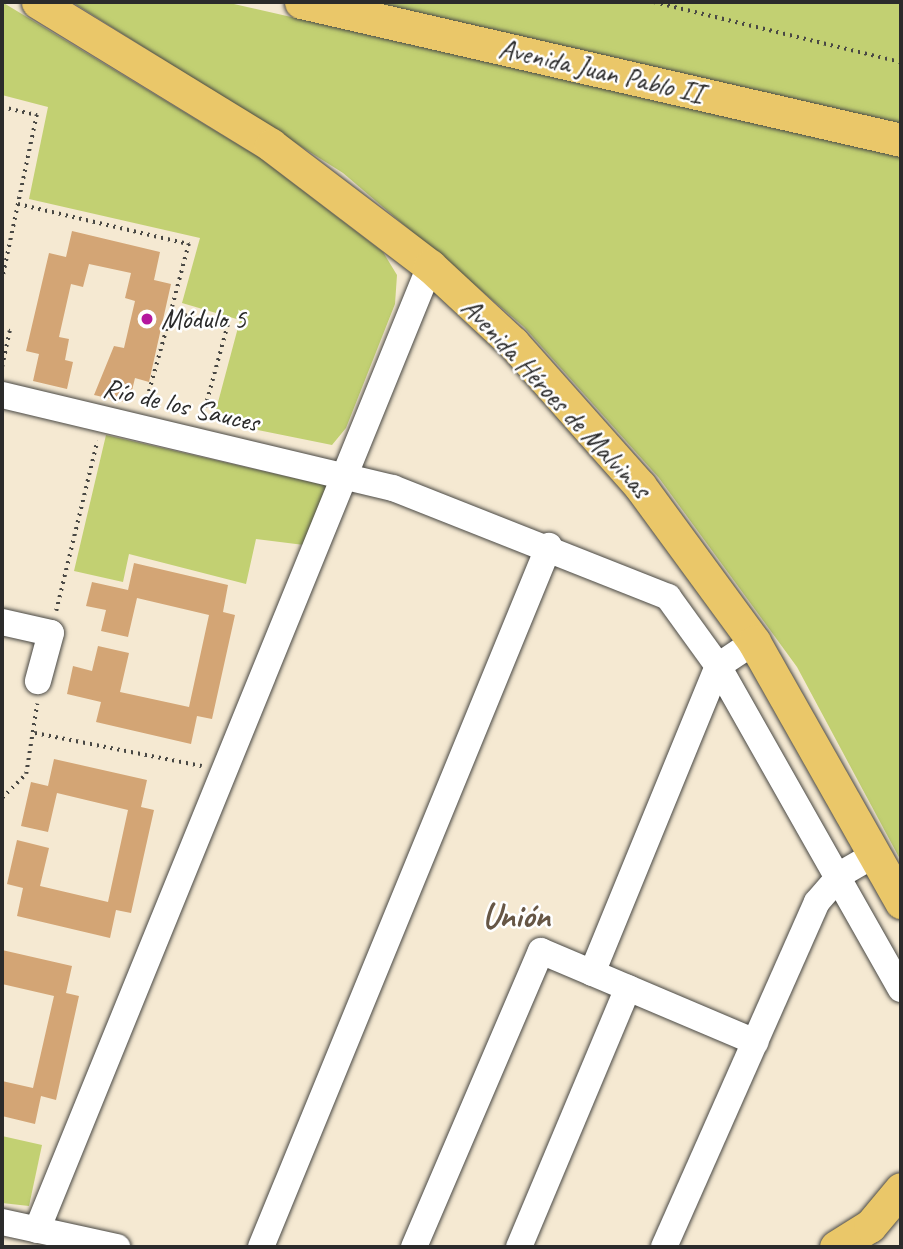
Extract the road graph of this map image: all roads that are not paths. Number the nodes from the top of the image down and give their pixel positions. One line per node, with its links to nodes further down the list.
1 (38, 2): 4 (main road, Avenida Héroes de Malvinas)
2 (301, 2): 3 (main road, Avenida Juan Pablo II)
3 (901, 140)
4 (430, 266): 6 (street); 9 (main road, Avenida Héroes de Malvinas)
5 (2, 395): 6 (street, Río de los Sauces)
6 (345, 477): 7 (street, Río de los Sauces); 22 (street)
7 (549, 546): 10 (street, Río de los Sauces); 24 (street)
8 (2, 622): 11 (street)
9 (754, 642): 10 (street); 12 (main road, Avenida Héroes de Malvinas)
10 (718, 666): 13 (street, Río de los Sauces); 15 (street)
11 (38, 681)
12 (875, 854): 13 (street); 14 (main road, Avenida Héroes de Malvinas)
13 (841, 874): 17 (street, Río de los Sauces); 18 (street)
14 (901, 902)
15 (592, 973): 16 (street); 25 (street)
16 (628, 988): 18 (street); 26 (street)
17 (901, 989)
18 (755, 1042): 27 (street)
19 (901, 1189): 21 (main road)
20 (2, 1223): 22 (street)
21 (885, 1224): 28 (main road)
22 (37, 1230): 23 (street)
23 (117, 1247)
24 (261, 1247)
25 (414, 1247)
26 (519, 1247)
27 (664, 1247)
28 (836, 1247)

